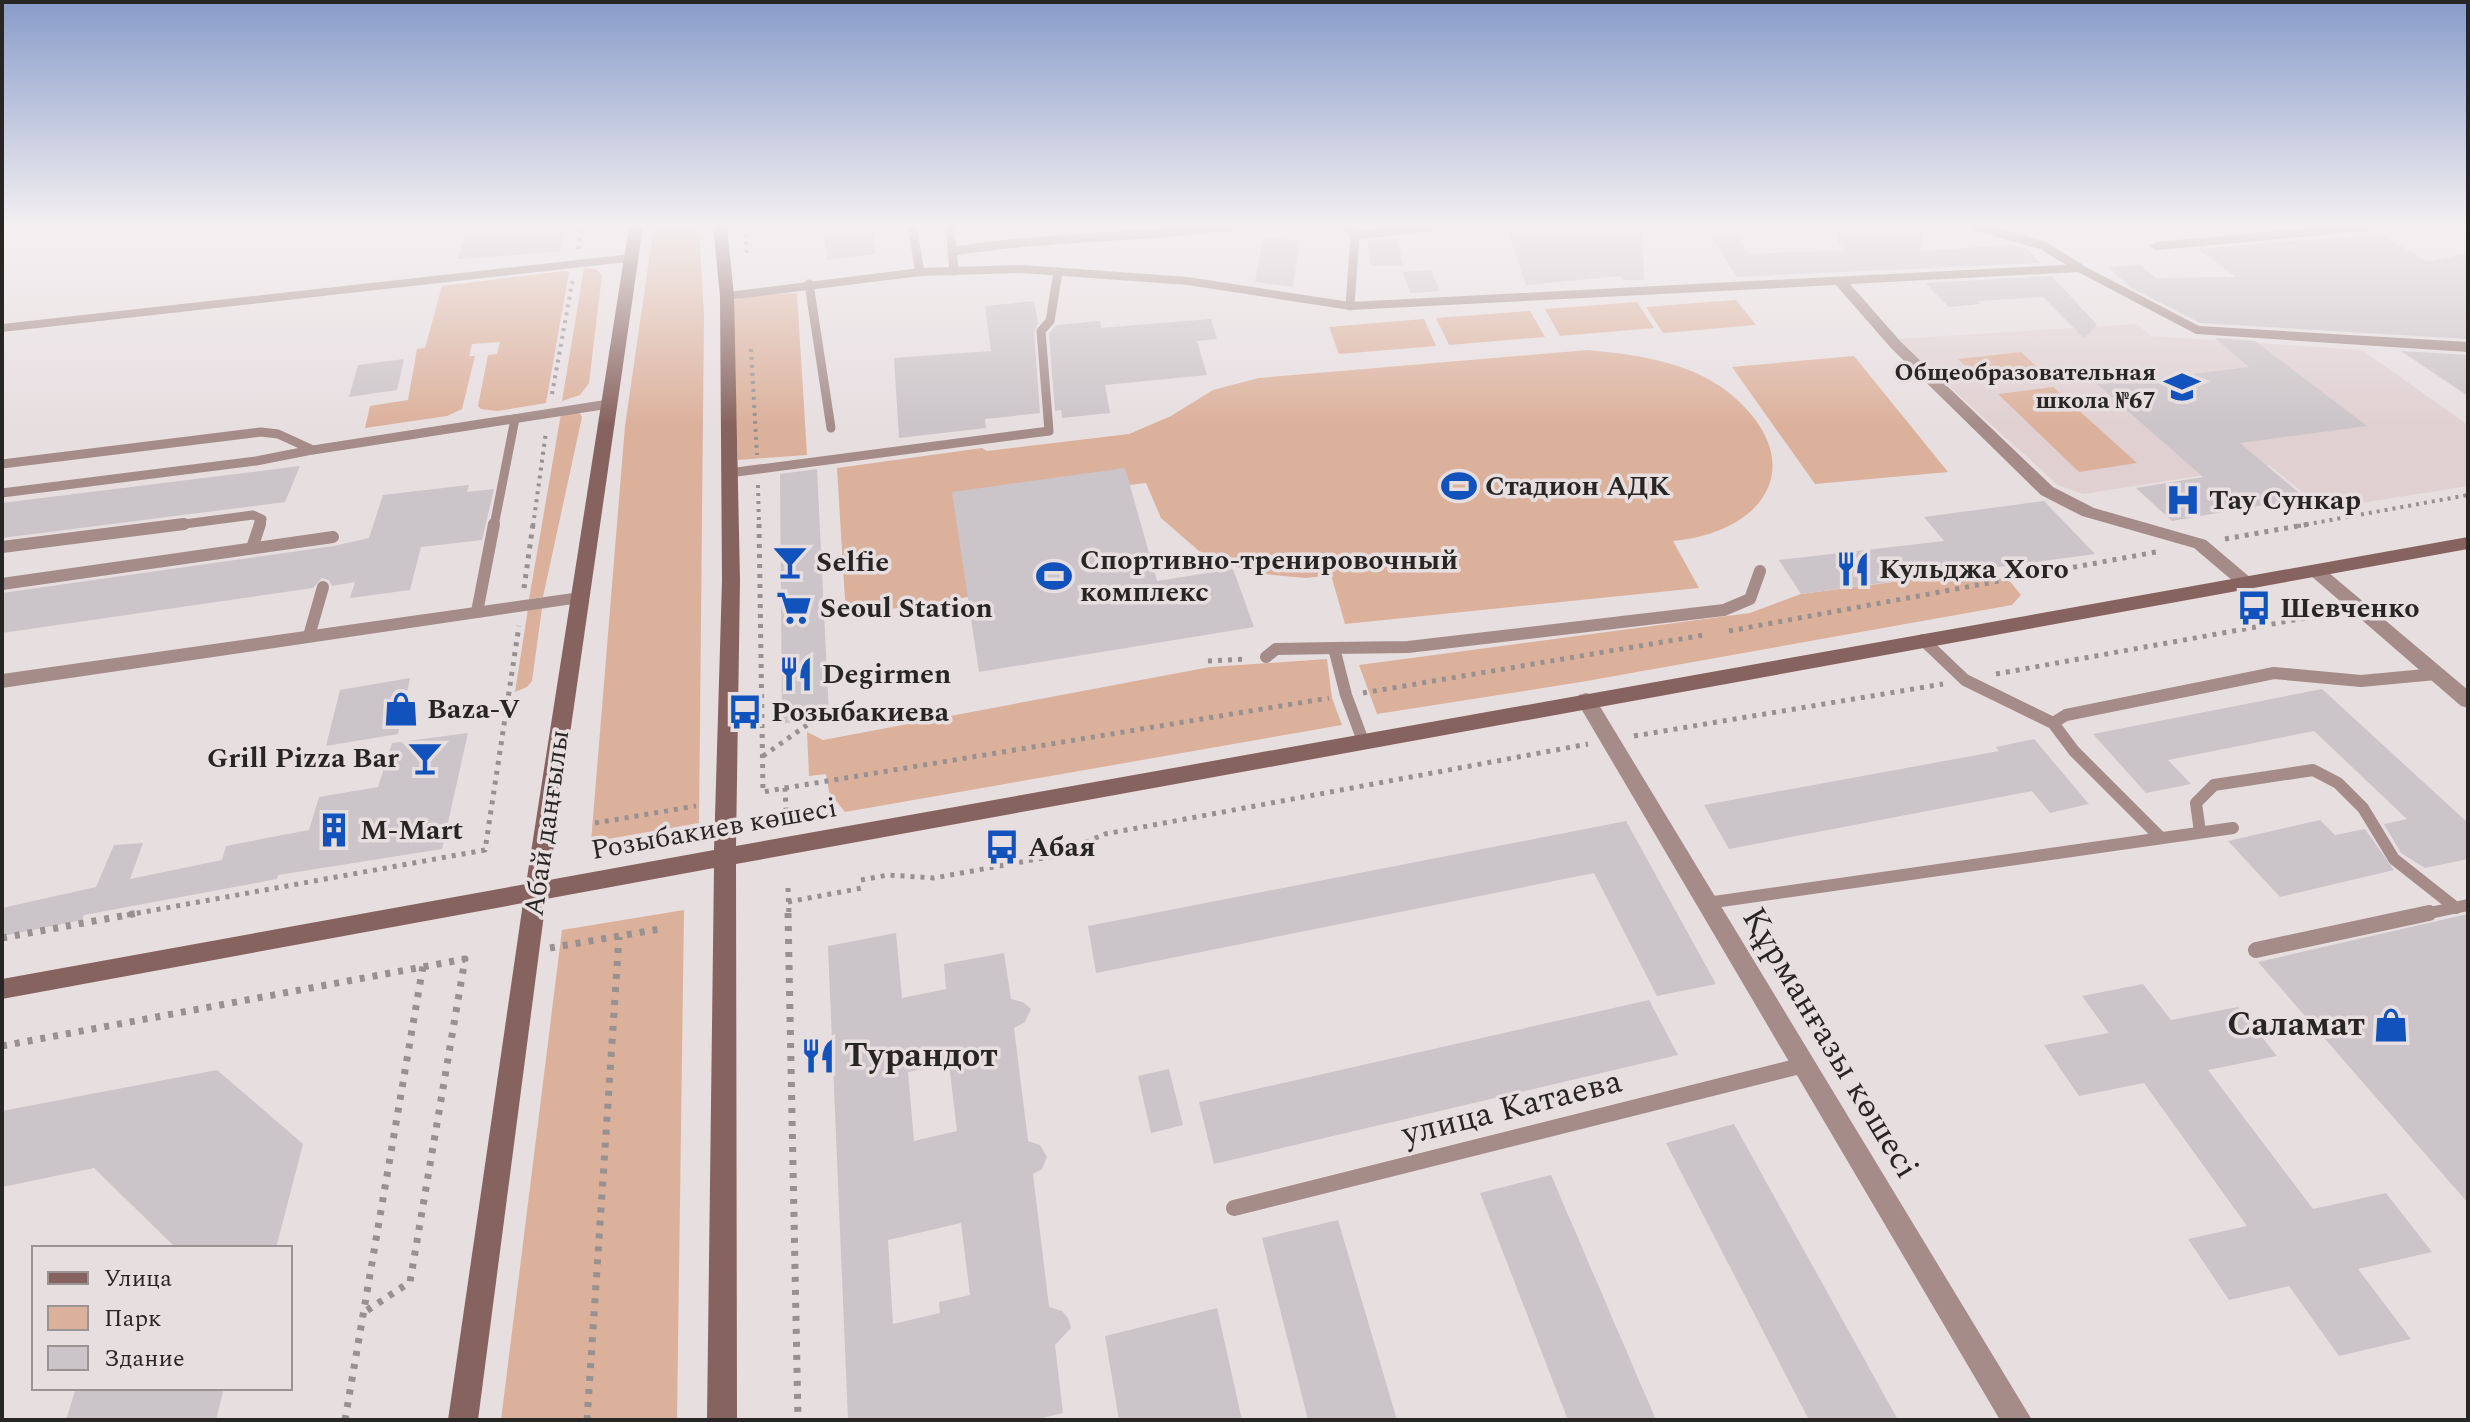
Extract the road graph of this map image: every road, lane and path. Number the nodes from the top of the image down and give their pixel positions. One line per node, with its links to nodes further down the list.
1 (316, 292): 16 (street)
2 (570, 292): 20 (path)
3 (626, 292): 19 (main road, Абай даңғылы)
4 (727, 292): 14 (main road)
5 (751, 292): 13 (street)
6 (810, 292): 22 (lane)
7 (1056, 292): 25 (lane)
8 (1262, 292): 15 (street)
9 (1351, 292): 15 (lane)
10 (1607, 292): 15 (street)
11 (1850, 292): 31 (street)
12 (2126, 292): 18 (street)
13 (747, 293): 14 (street)
14 (727, 296): 26 (main road)
15 (1350, 306)
16 (2, 328)
17 (751, 342): 25 (path)
18 (2468, 347)
19 (609, 404): 20 (lane); 39 (main road, Абай даңғылы)
20 (548, 414): 21 (lane); 40 (path)
21 (515, 419): 23 (lane); 41 (lane)
22 (831, 428)
23 (313, 450): 24 (lane); 27 (lane)
24 (2, 464)
25 (758, 469): 26 (lane); 56 (path)
26 (729, 473): 64 (main road)
27 (2, 493)
28 (2468, 495): 31 (path)
29 (333, 537): 33 (lane)
30 (2468, 543): 35 (main road)
31 (2200, 544): 36 (street); 49 (path)
32 (2, 547): 33 (lane)
33 (252, 548): 37 (lane)
34 (1760, 571): 44 (lane)
35 (2316, 571): 36 (main road); 47 (street)
36 (2246, 583): 43 (main road, Розыбакиев көшесі)
37 (2, 584)
38 (323, 587): 42 (lane)
39 (580, 598): 40 (street); 68 (main road, Абай даңғылы)
40 (522, 606): 41 (street); 74 (path)
41 (477, 612): 42 (street)
42 (309, 636): 48 (street)
43 (1923, 640): 50 (main road, Розыбакиев көшесі); 52 (lane)
44 (1334, 648): 45 (lane); 49 (lane)
45 (1266, 657): 46 (path)
46 (1208, 661)
47 (2436, 674): 51 (street); 52 (lane)
48 (2, 681)
49 (1346, 695): 55 (lane); 57 (path)
50 (1586, 700): 54 (street, Құрманғазы көшесі); 55 (main road, Розыбакиев көшесі)
51 (2468, 701)
52 (2053, 723): 63 (lane)
53 (807, 725): 56 (path)
54 (1610, 740): 65 (path); 70 (street, Құрманғазы көшесі)
55 (1363, 741): 64 (main road, Розыбакиев көшесі)
56 (762, 756): 57 (path)
57 (785, 788): 59 (path)
58 (696, 806): 60 (path)
59 (786, 809)
60 (595, 823)
61 (2233, 828): 62 (lane)
62 (2200, 832): 63 (lane); 71 (lane)
63 (2161, 838): 70 (lane)
64 (725, 856): 68 (main road, Розыбакиев көшесі); 86 (main road)
65 (861, 880)
66 (788, 888): 69 (path)
67 (862, 888): 69 (path)
68 (536, 892): 78 (main road, Розыбакиев көшесі); 84 (main road, Абай даңғылы)
69 (788, 902): 87 (path)
70 (1707, 903): 80 (street, Құрманғазы көшесі)
71 (2462, 906): 76 (lane)
72 (660, 929): 73 (path)
73 (619, 937): 75 (path); 85 (path)
74 (2, 938)
75 (547, 948)
76 (2256, 950)
77 (423, 966): 79 (path); 82 (path); 82 (path)
78 (2, 989)
79 (2, 1046)
80 (1804, 1065): 81 (lane, улица Катаева); 88 (street, Құрманғазы көшесі)
81 (1234, 1208)
82 (363, 1313): 83 (path)
83 (345, 1420)
84 (463, 1420)
85 (587, 1420)
86 (722, 1420)
87 (798, 1420)
88 (2017, 1420)

